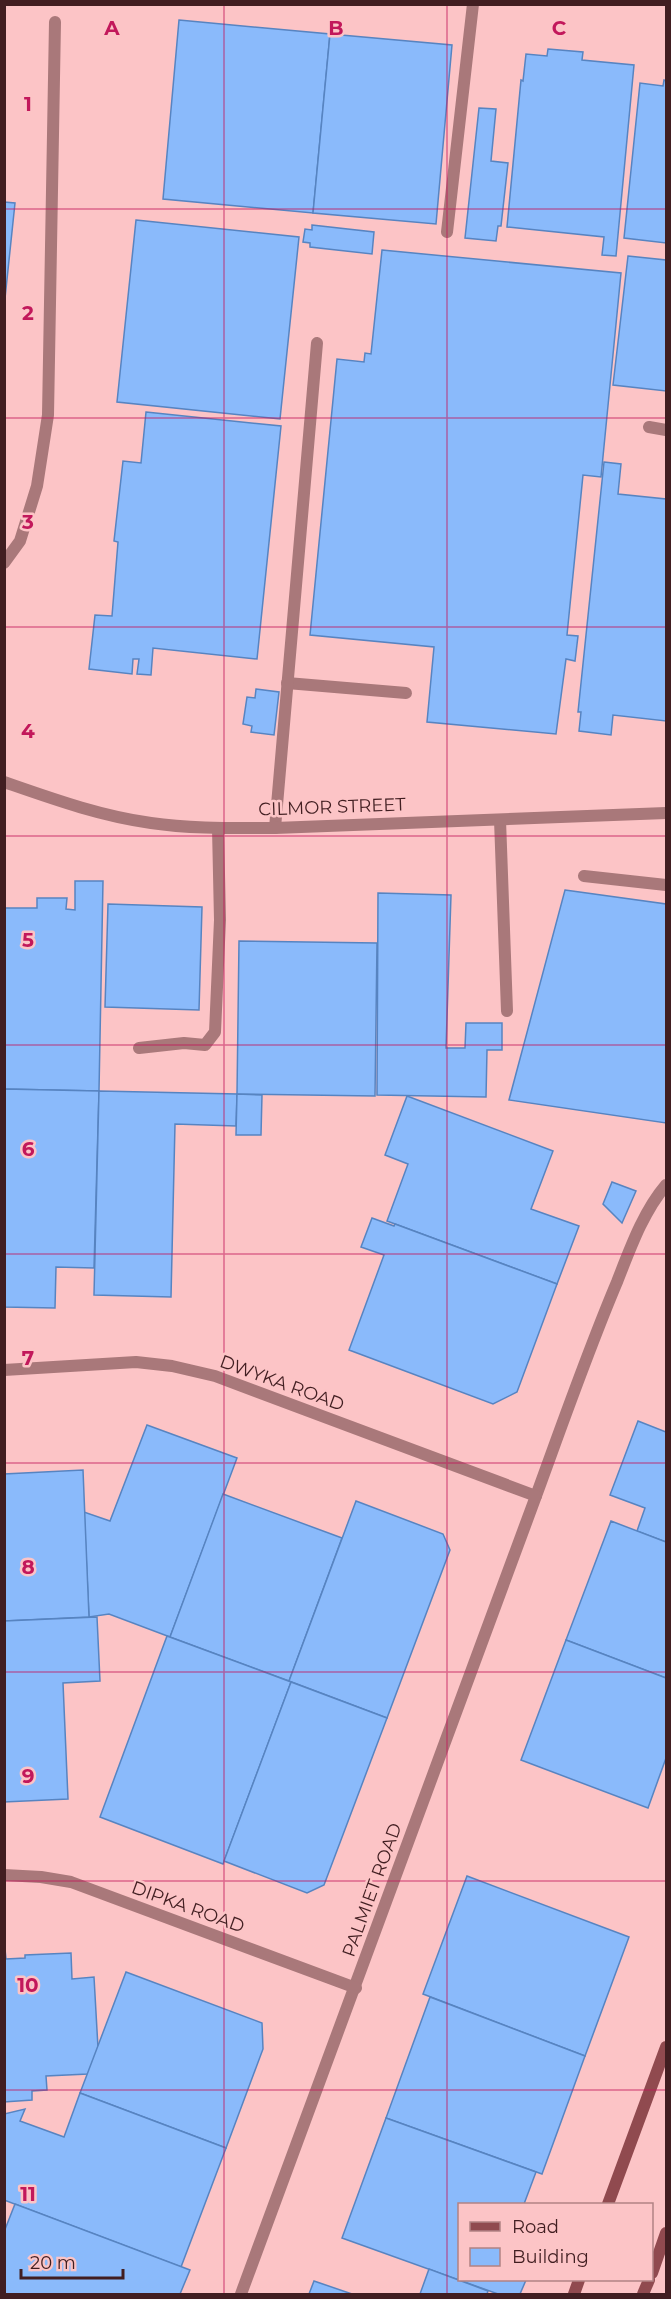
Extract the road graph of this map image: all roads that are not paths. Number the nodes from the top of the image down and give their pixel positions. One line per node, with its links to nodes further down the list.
1 (473, 4): 3 (street)
2 (55, 22): 7 (street)
3 (447, 232)
4 (317, 343): 8 (street)
5 (649, 427): 6 (street)
6 (666, 430)
7 (4, 563)
8 (287, 683): 9 (street); 14 (street)
9 (406, 693)
10 (4, 782): 13 (street, CILMOR STREET)
11 (666, 813): 12 (street, CILMOR STREET)
12 (500, 820): 14 (street, CILMOR STREET); 17 (street)
13 (218, 828): 14 (street, CILMOR STREET); 18 (street)
14 (275, 828)
15 (584, 876): 16 (street)
16 (666, 885)
17 (507, 1011)
18 (139, 1048)
19 (666, 1185): 21 (street, PALMIET ROAD)
20 (4, 1370): 21 (street, DWYKA ROAD)
21 (536, 1496): 23 (street, PALMIET ROAD)
22 (4, 1875): 23 (street, DIPKA ROAD)
23 (356, 1988): 29 (street, PALMIET ROAD)
24 (666, 2047): 25 (main road)
25 (609, 2203)
26 (666, 2233): 27 (main road)
27 (653, 2268)
28 (649, 2281): 30 (main road)
29 (241, 2295)
30 (643, 2295)

